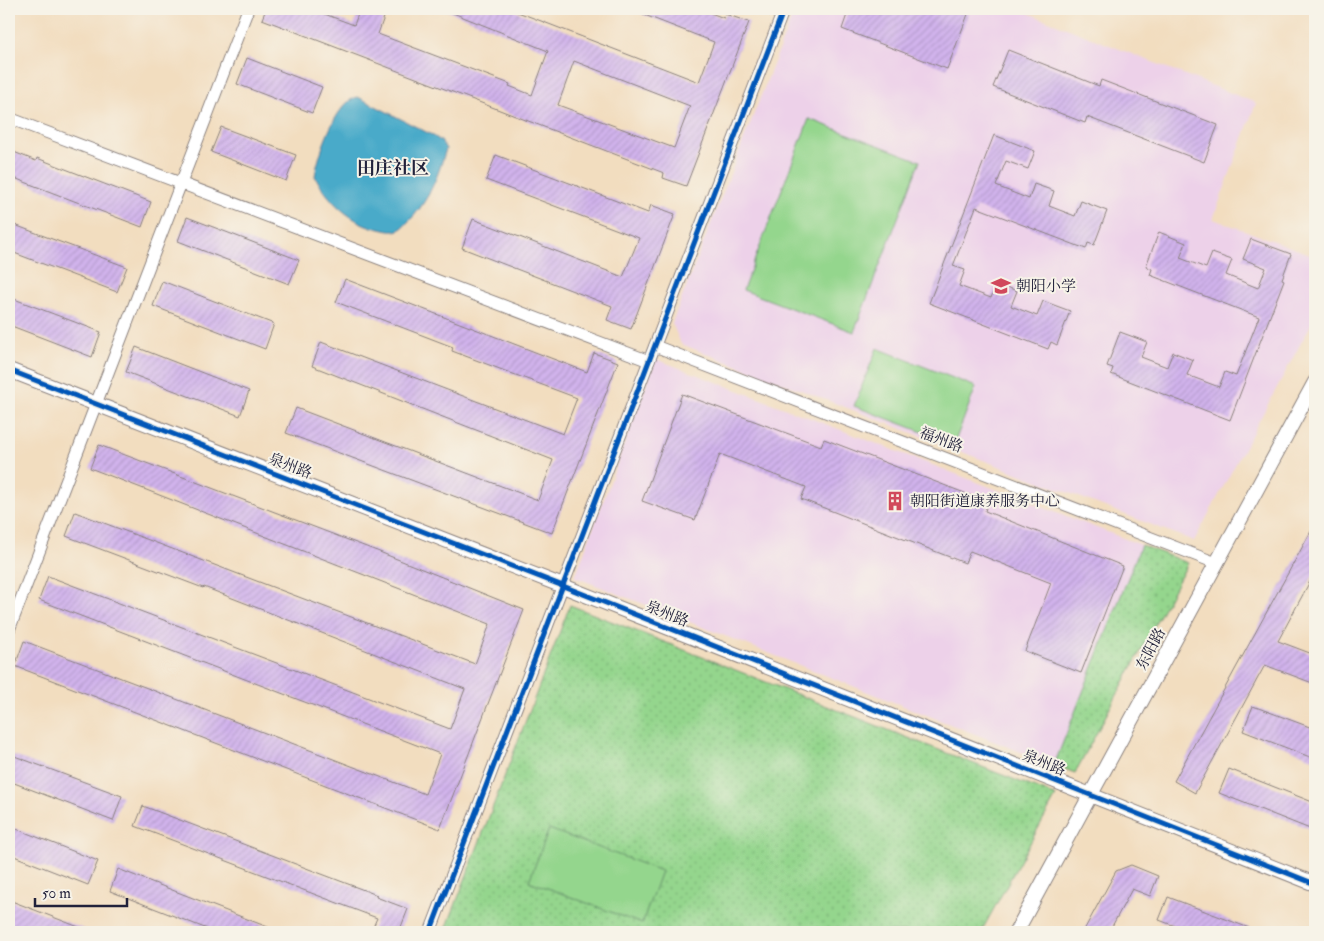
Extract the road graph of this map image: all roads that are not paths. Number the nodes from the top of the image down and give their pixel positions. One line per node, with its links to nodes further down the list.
1 (248, 9): 4 (street)
2 (769, 9): 5 (street)
3 (9, 118): 4 (street)
4 (181, 183): 6 (street); 9 (street)
5 (655, 346): 6 (street); 10 (street, 福州路)
6 (649, 360): 11 (street)
7 (9, 370): 9 (street, 泉州路)
8 (1315, 382): 10 (street, 东阳路)
9 (96, 404): 11 (street, 泉州路); 12 (street)
10 (1216, 563): 13 (street, 东阳路)
11 (563, 586): 13 (street, 泉州路); 15 (street)
12 (9, 630)
13 (1091, 795): 14 (street, 泉州路); 16 (street, 东阳路)
14 (1315, 884)
15 (430, 932)
16 (1016, 932)

